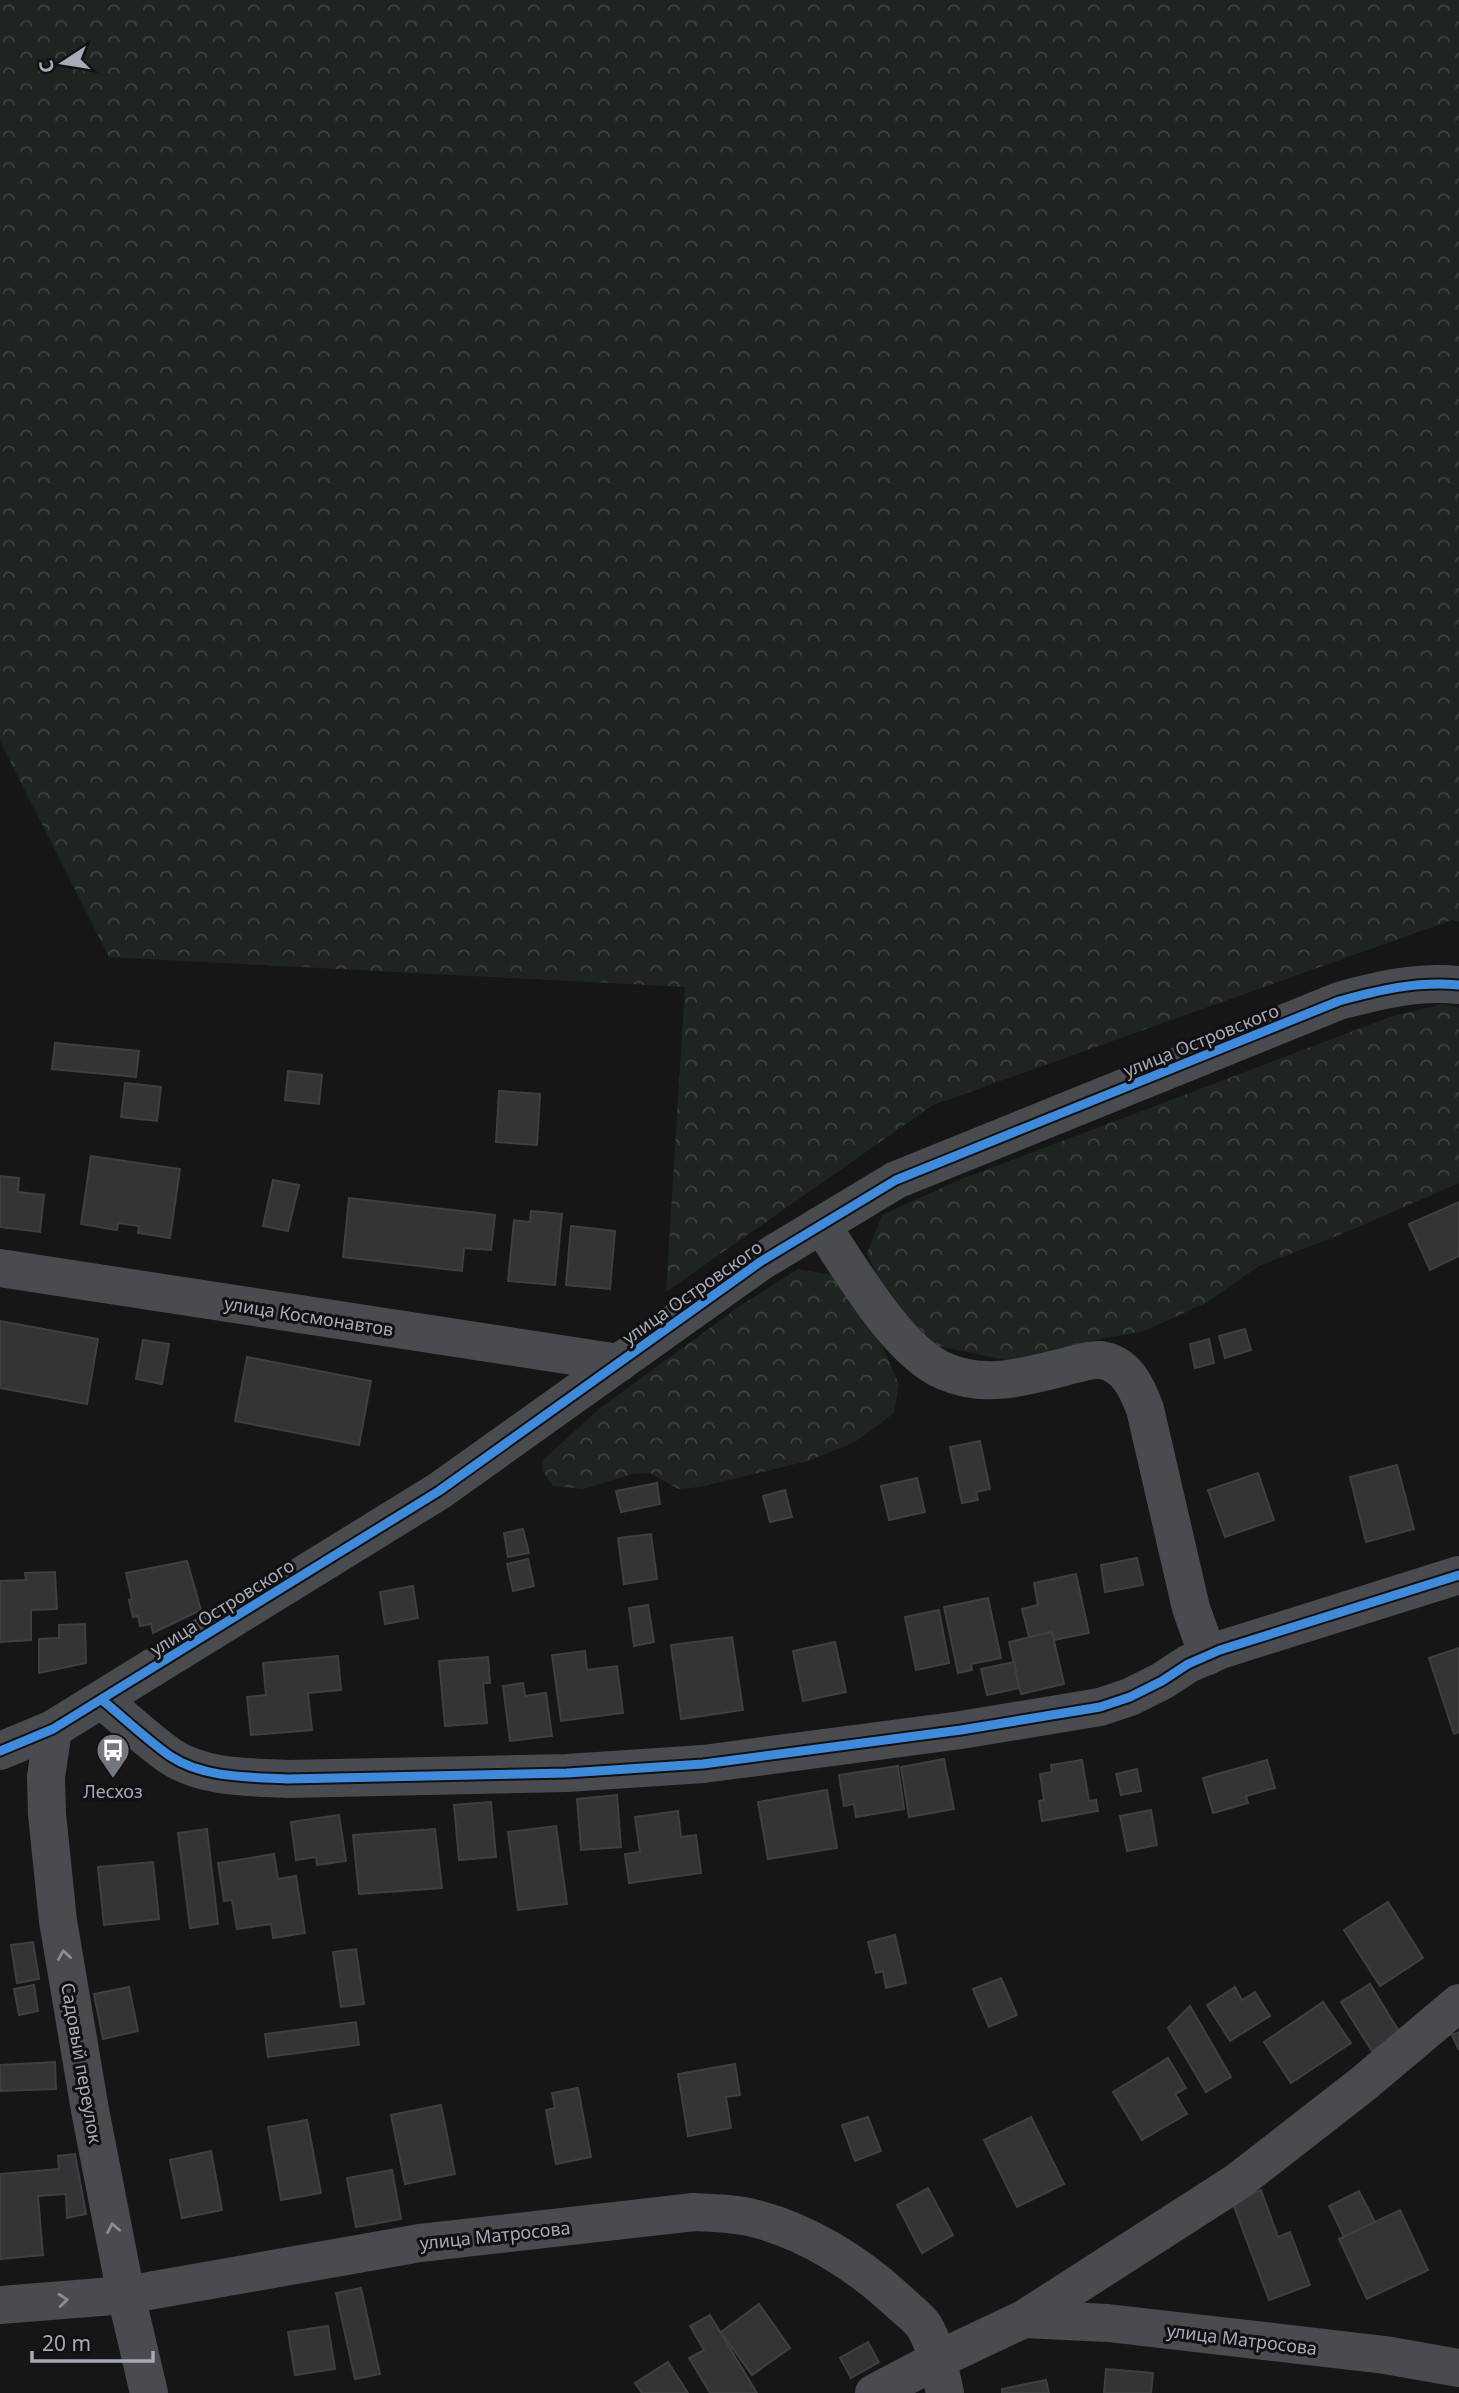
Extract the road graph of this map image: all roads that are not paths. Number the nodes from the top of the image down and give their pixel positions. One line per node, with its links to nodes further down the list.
1 (1459, 985): 2 (street, улица Островского)
2 (821, 1225): 4 (street, улица Островского); 6 (street)
3 (0, 1268): 4 (street, улица Космонавтов)
4 (619, 1363): 7 (street, улица Островского)
5 (1459, 1575): 6 (street)
6 (1208, 1656): 7 (street)
7 (102, 1700): 8 (street, улица Островского)
8 (53, 1729): 9 (street, улица Островского); 11 (street, Садовый переулок, one-way to 8)
9 (0, 1751)
10 (1459, 2003): 13 (street)
11 (126, 2295): 12 (street, улица Матросова, one-way to 11); 15 (street, улица Матросова); 16 (street, Садовый переулок)
12 (0, 2305)
13 (1024, 2319): 14 (street, улица Матросова); 15 (street)
14 (1459, 2368)
15 (941, 2376): 17 (street)
16 (149, 2393)
17 (874, 2393)

